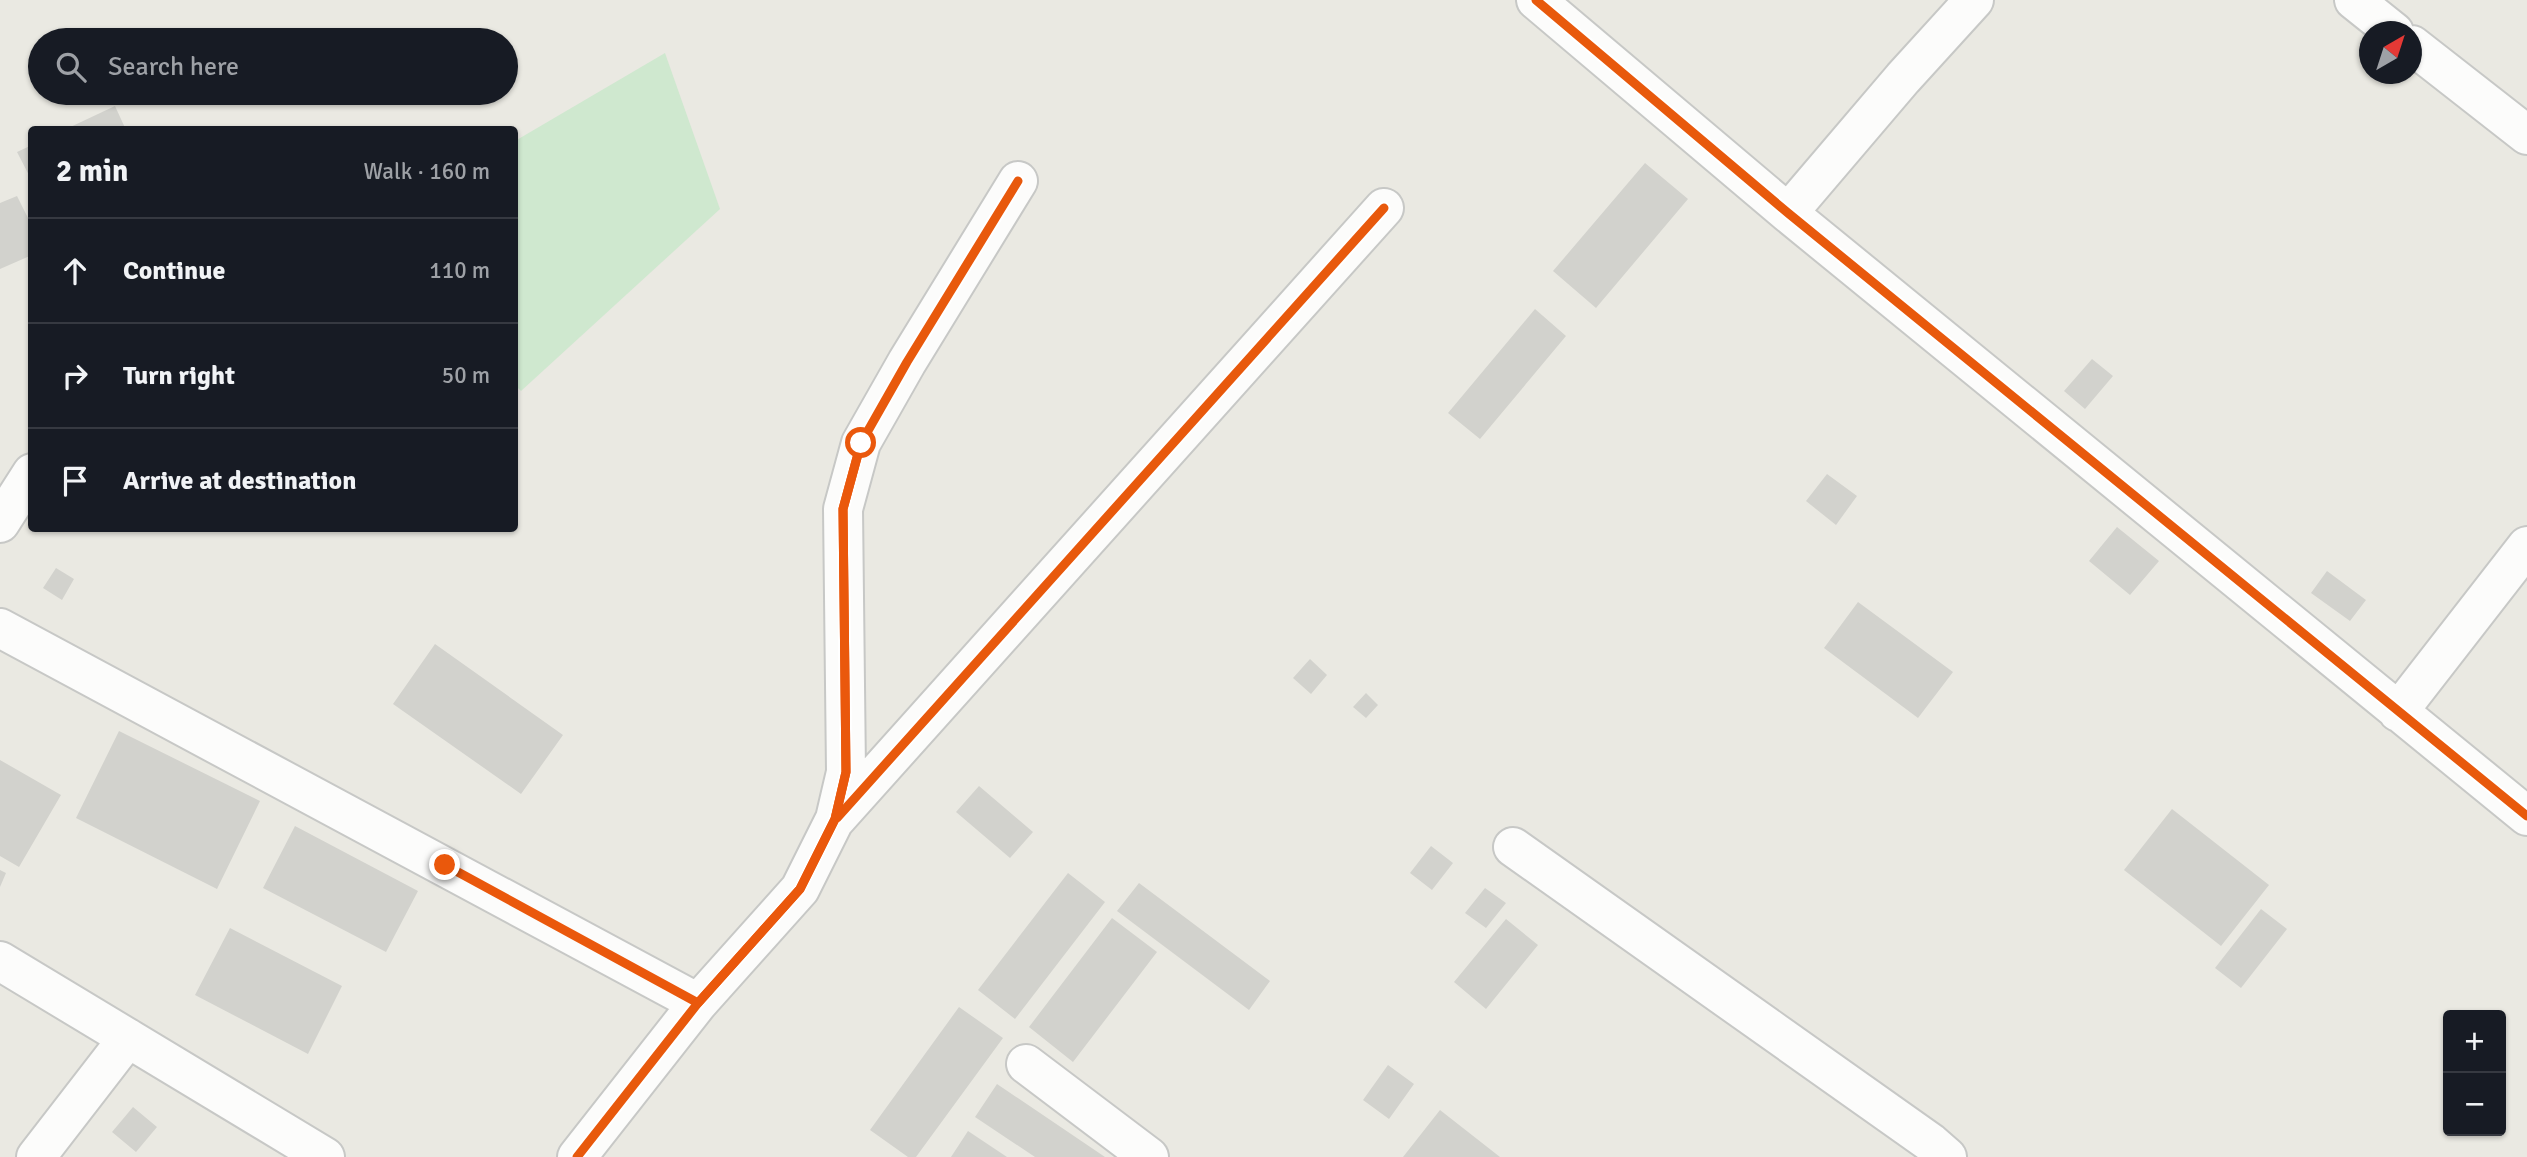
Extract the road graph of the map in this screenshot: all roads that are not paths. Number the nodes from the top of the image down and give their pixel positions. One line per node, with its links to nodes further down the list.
1 (1536, 0): 9 (street)
2 (1974, 0): 9 (street)
3 (2354, 0): 4 (street)
4 (2380, 21)
5 (2422, 53): 6 (street)
6 (2527, 135)
7 (1018, 181): 16 (street)
8 (1384, 208): 16 (street)
9 (1788, 214): 14 (street)
10 (28, 479): 11 (street)
11 (0, 523)
12 (2527, 546): 14 (street)
13 (0, 628): 19 (street)
14 (2398, 712): 15 (street)
15 (2527, 816)
16 (835, 819): 19 (street)
17 (1513, 847): 26 (street)
18 (0, 961): 20 (street)
19 (698, 1003): 24 (street)
20 (128, 1038): 22 (street); 23 (street)
21 (1026, 1064): 25 (street)
22 (36, 1157)
23 (325, 1157)
24 (577, 1157)
25 (1149, 1157)
26 (1947, 1157)

